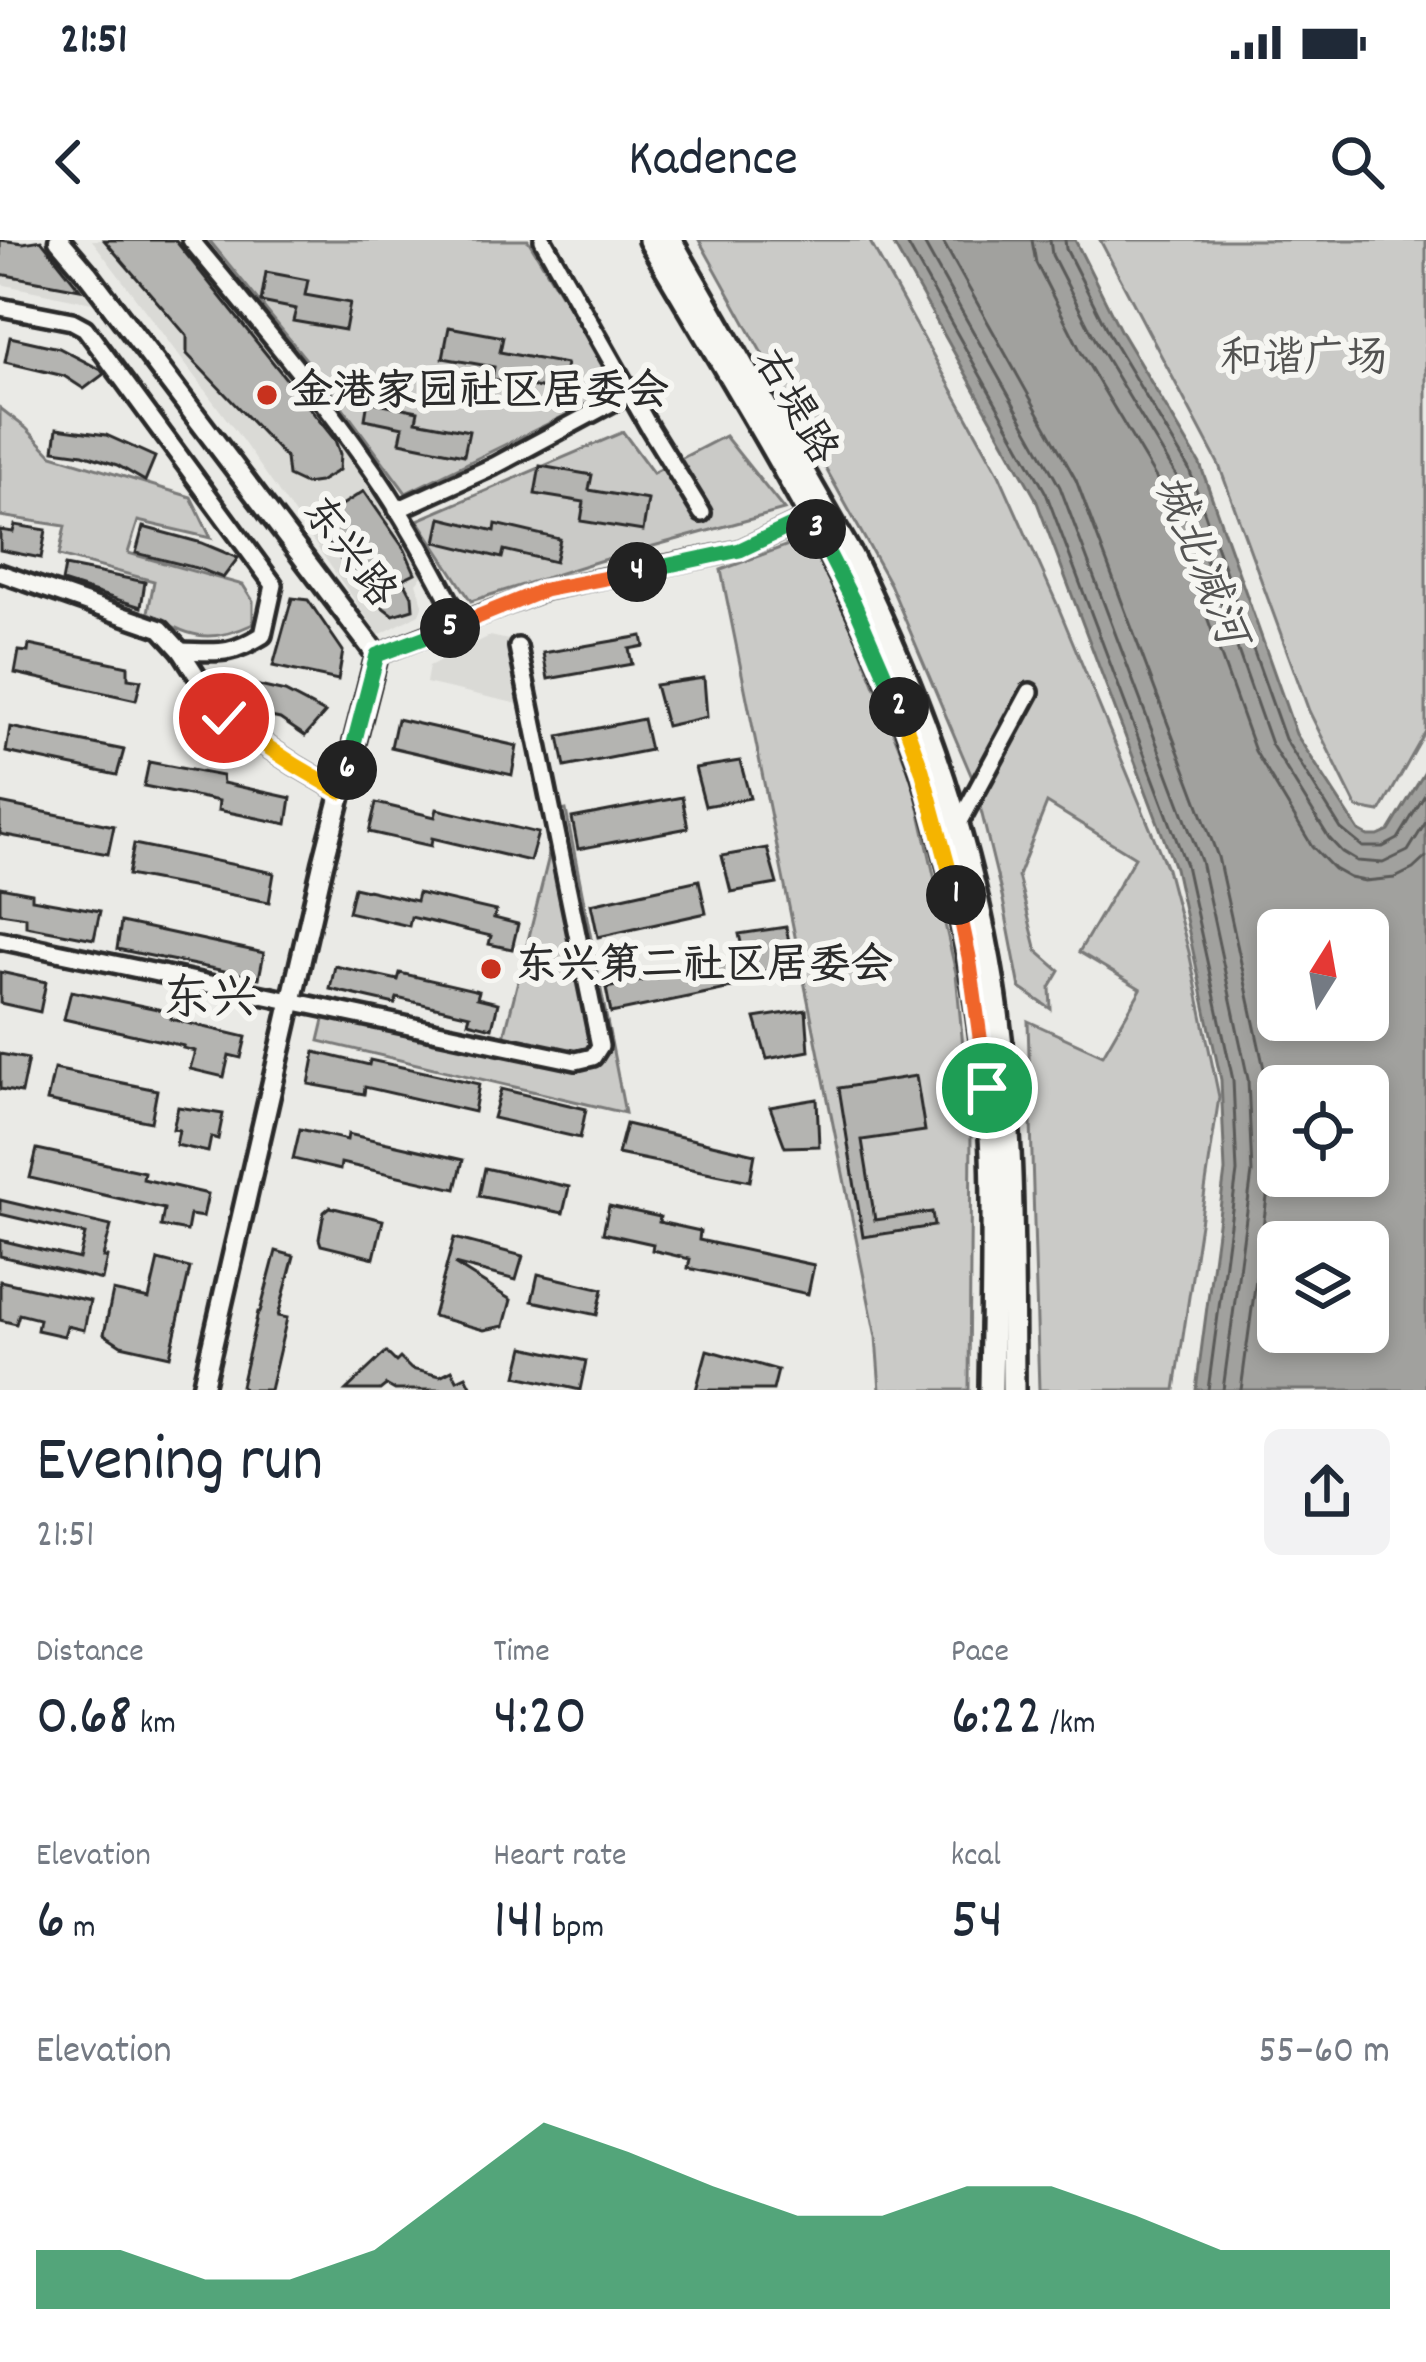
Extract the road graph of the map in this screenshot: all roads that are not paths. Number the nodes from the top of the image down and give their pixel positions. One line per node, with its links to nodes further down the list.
1 (59, 240): 15 (street, 东兴路)
2 (191, 240): 8 (street)
3 (543, 240): 7 (street)
4 (650, 240): 10 (main road, 右堤路)
5 (670, 240): 18 (main road, 右堤路)
6 (0, 307): 14 (street)
7 (630, 393): 8 (street); 9 (street)
8 (397, 510): 12 (street)
9 (702, 513)
10 (810, 517): 12 (street); 22 (main road, 右堤路)
11 (0, 573): 14 (street)
12 (461, 623): 15 (street)
13 (518, 647): 20 (street)
14 (181, 651): 17 (street)
15 (377, 655): 17 (street, 东兴路)
16 (1030, 692): 18 (street)
17 (341, 792): 20 (street, 东兴路)
18 (957, 827): 23 (main road, 右堤路)
19 (0, 940): 20 (street)
20 (291, 1002): 21 (street, 东兴路)
21 (202, 1390)
22 (991, 1390)
23 (1012, 1390)

